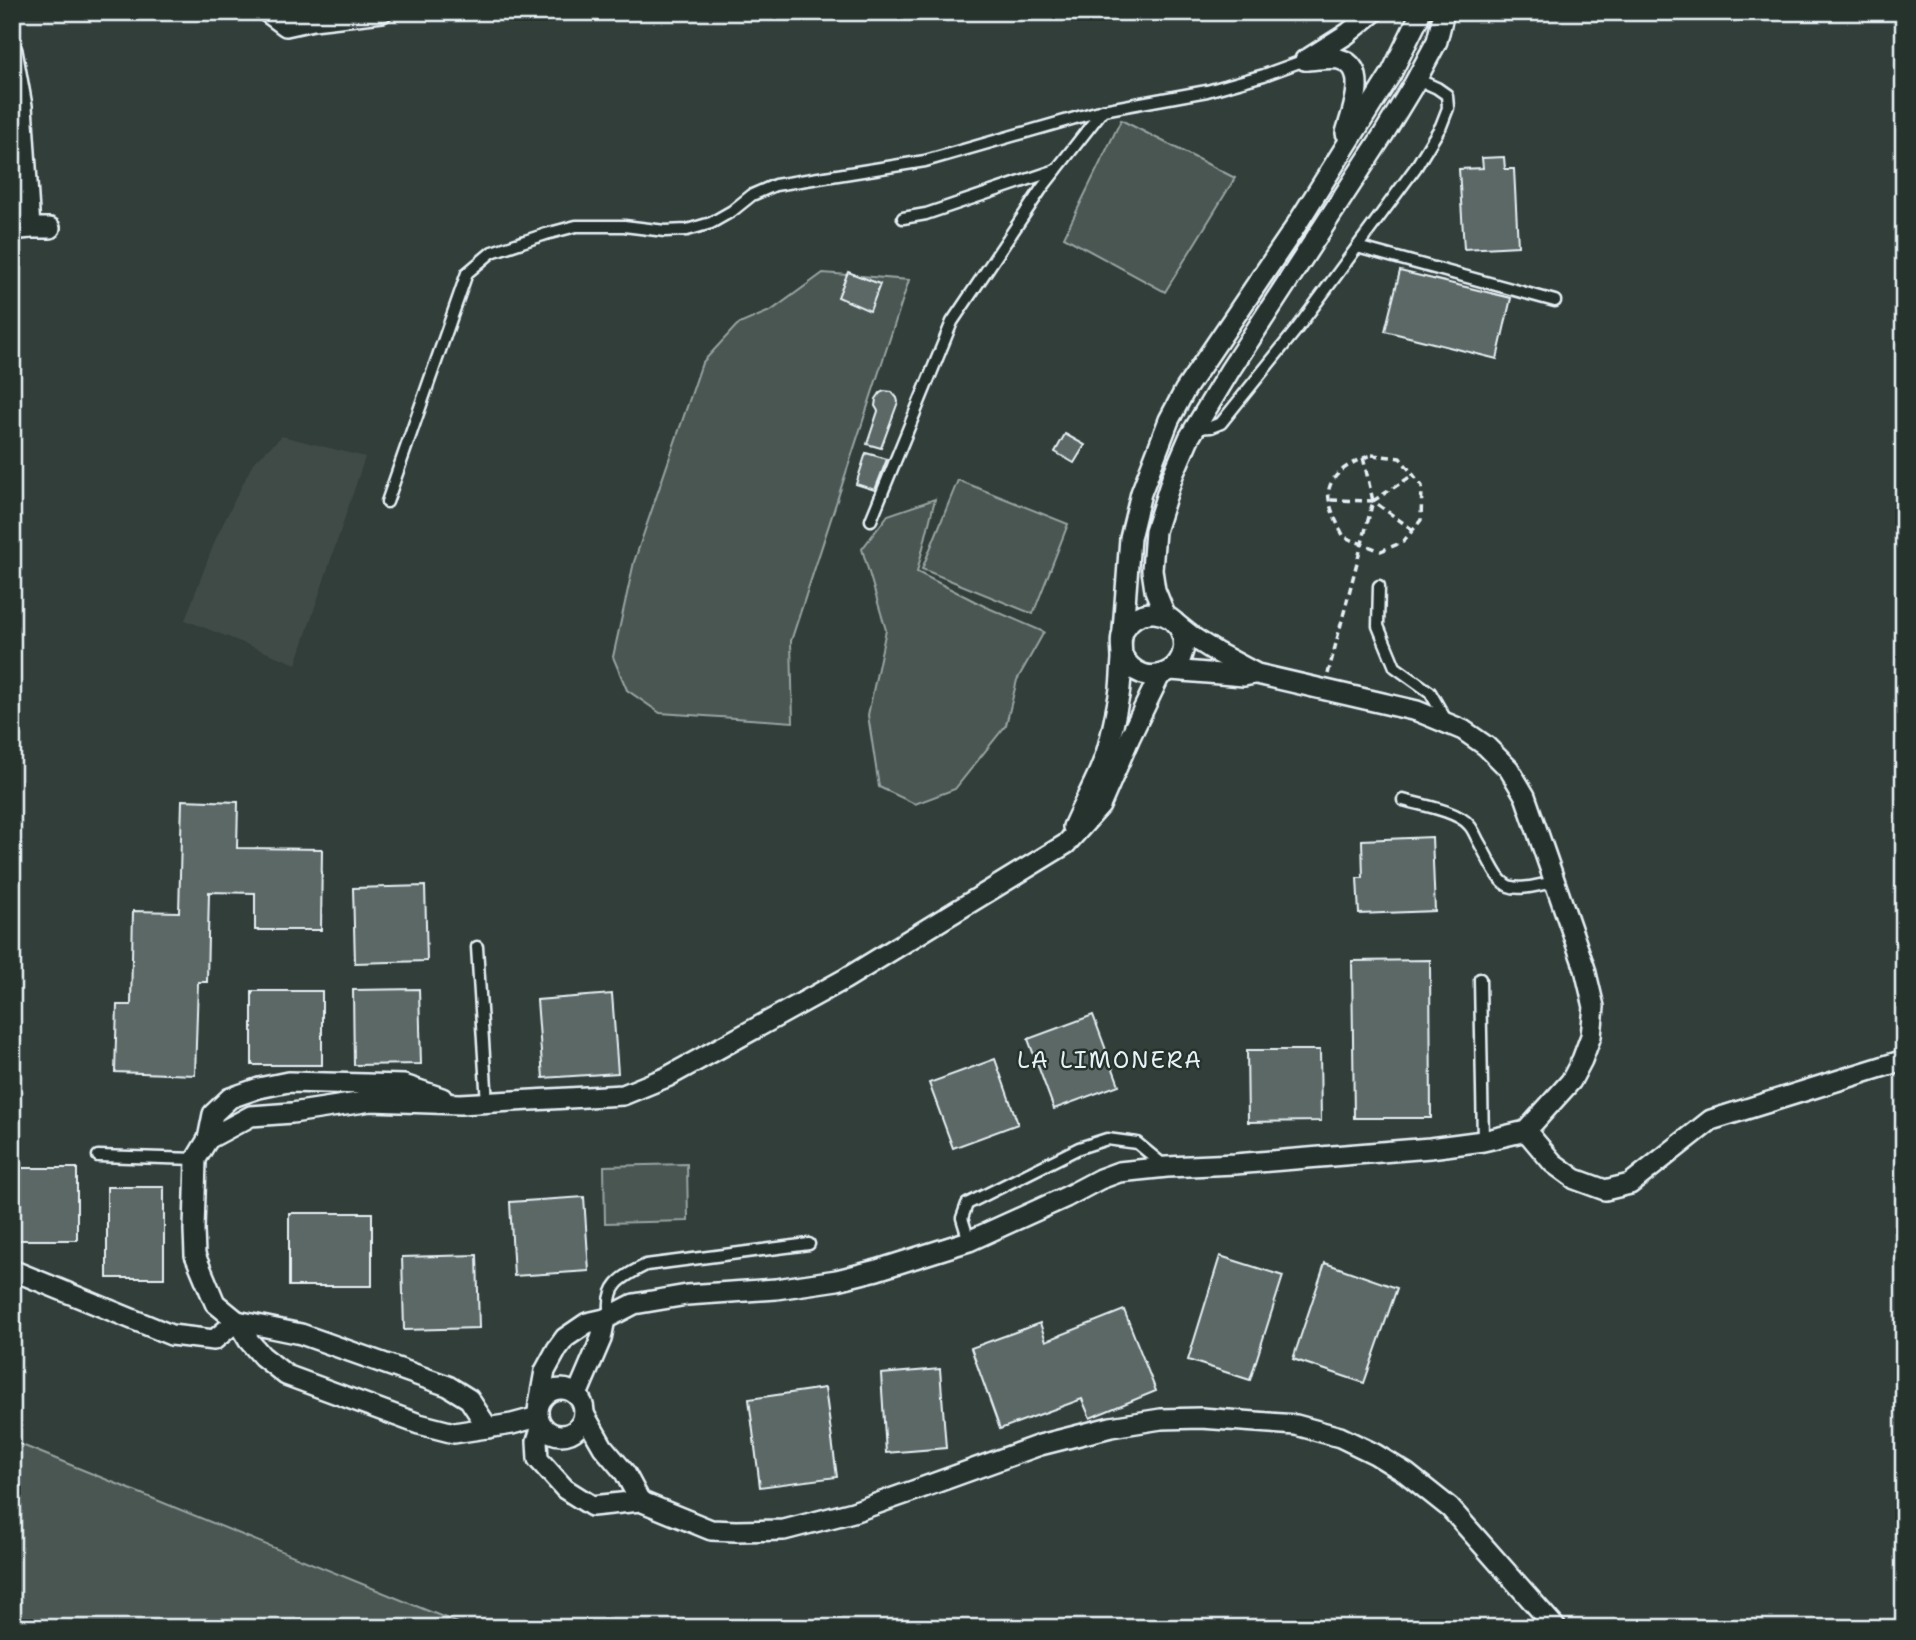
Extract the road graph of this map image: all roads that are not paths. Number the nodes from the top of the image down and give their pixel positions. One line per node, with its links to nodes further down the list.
1 (267, 12): 2 (street)
2 (382, 12)
3 (1374, 12): 7 (street)
4 (1420, 12): 10 (street)
5 (1444, 12): 8 (street)
6 (13, 53): 14 (street)
7 (1305, 60): 9 (lane); 10 (street)
8 (1417, 79): 15 (lane); 17 (street)
9 (1103, 110): 11 (lane); 18 (lane)
10 (1342, 150): 22 (street)
11 (1056, 170): 12 (lane); 19 (lane)
12 (903, 218)
13 (50, 228): 14 (street)
14 (21, 229)
15 (1357, 247): 16 (lane); 17 (lane)
16 (1555, 301)
17 (1195, 428): 21 (street)
18 (387, 502)
19 (871, 520)
20 (1379, 586): 26 (lane)
21 (1170, 619): 22 (street); 24 (street); 25 (street)
22 (1124, 630): 23 (street)
23 (1122, 654): 24 (street); 28 (street)
24 (1166, 673): 25 (street); 28 (street)
25 (1257, 674): 26 (street)
26 (1448, 723): 29 (street)
27 (1403, 800): 29 (lane)
28 (1066, 844): 33 (street)
29 (1553, 882): 35 (street)
30 (477, 947): 33 (lane)
31 (1480, 979): 37 (lane)
32 (1904, 1060): 35 (street)
33 (486, 1102): 34 (street)
34 (460, 1104): 36 (street); 36 (street)
35 (1527, 1131): 37 (street)
36 (208, 1139): 39 (street)
37 (1483, 1141): 40 (street)
38 (98, 1156): 39 (lane)
39 (196, 1159): 45 (street)
40 (1167, 1167): 41 (street); 41 (lane)
41 (969, 1241): 44 (street)
42 (809, 1244): 44 (lane)
43 (12, 1270): 45 (street)
44 (608, 1317): 46 (street); 48 (street)
45 (237, 1321): 49 (street); 49 (street)
46 (577, 1395): 47 (street); 48 (street)
47 (584, 1415): 48 (street); 50 (street)
48 (540, 1416): 49 (street); 50 (street)
49 (488, 1428)
50 (640, 1502): 51 (street)
51 (1556, 1628)

